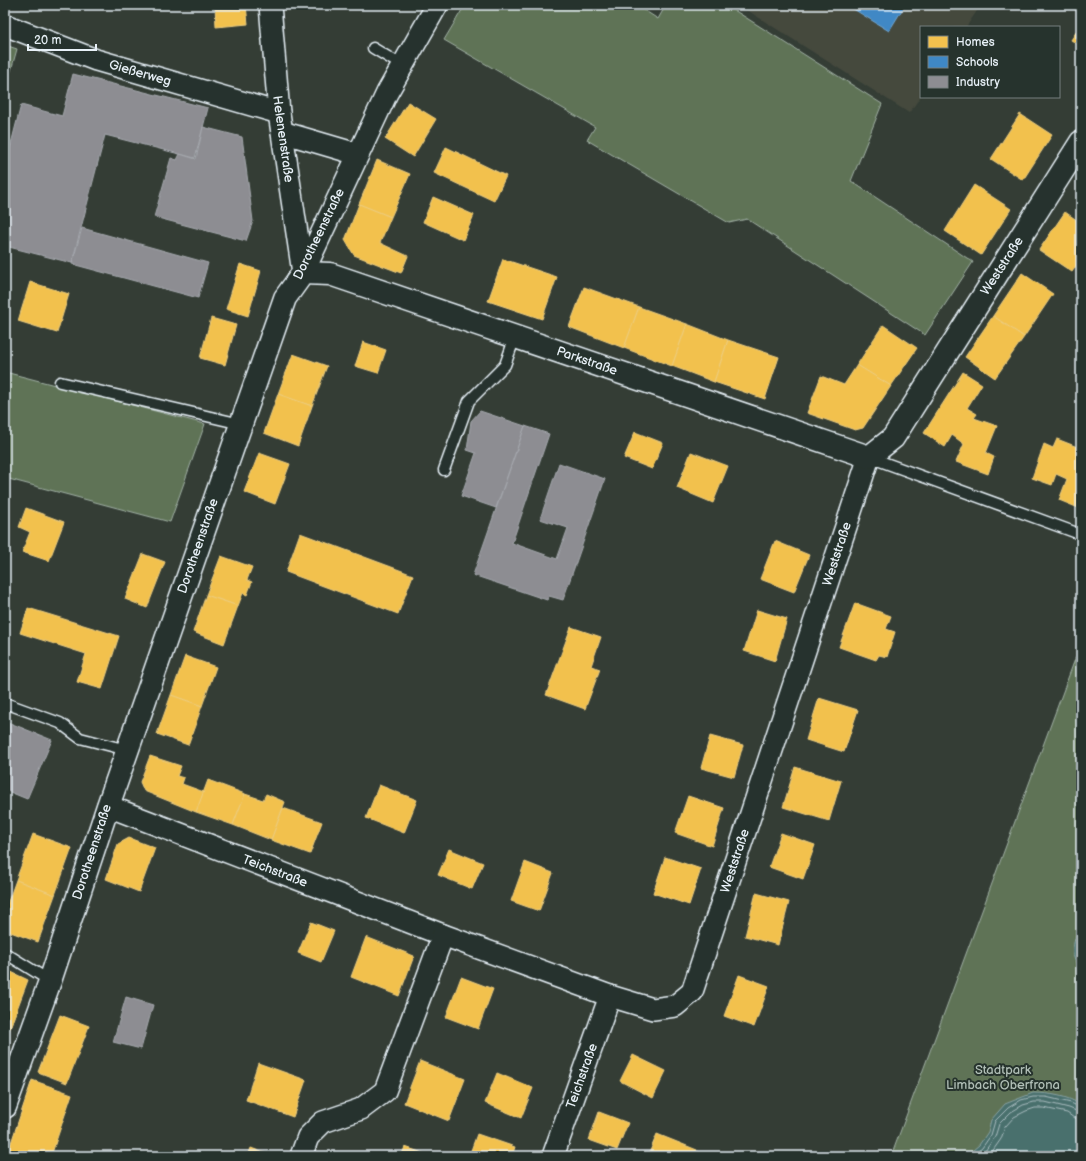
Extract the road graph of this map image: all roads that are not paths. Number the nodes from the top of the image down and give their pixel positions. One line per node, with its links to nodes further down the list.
1 (270, 5): 6 (street, Helenenstraße)
2 (437, 5): 5 (street, Dorotheenstraße)
3 (5, 25): 6 (street, Gießerweg)
4 (373, 48): 5 (lane)
5 (403, 66): 8 (street, Dorotheenstraße)
6 (280, 123): 8 (street, Gießerweg); 9 (street, Helenenstraße)
7 (1081, 142): 13 (main road, Weststraße)
8 (357, 154): 9 (street, Dorotheenstraße)
9 (303, 273): 10 (main road, Parkstraße); 12 (main road, Dorotheenstraße)
10 (515, 337): 13 (main road, Parkstraße); 14 (lane)
11 (60, 382): 12 (lane)
12 (241, 424): 17 (main road, Dorotheenstraße)
13 (869, 457): 15 (lane); 23 (street, Weststraße)
14 (444, 470)
15 (1077, 534)
16 (5, 703): 17 (lane)
17 (127, 750): 18 (main road, Dorotheenstraße)
18 (108, 806): 19 (street, Teichstraße); 21 (main road, Dorotheenstraße)
19 (443, 936): 22 (street, Teichstraße); 25 (street)
20 (5, 953): 21 (lane)
21 (50, 981): 24 (main road, Dorotheenstraße)
22 (610, 996): 23 (street, Teichstraße); 26 (street, Teichstraße)
23 (675, 1006)
24 (5, 1107)
25 (301, 1156)
26 (553, 1156)

